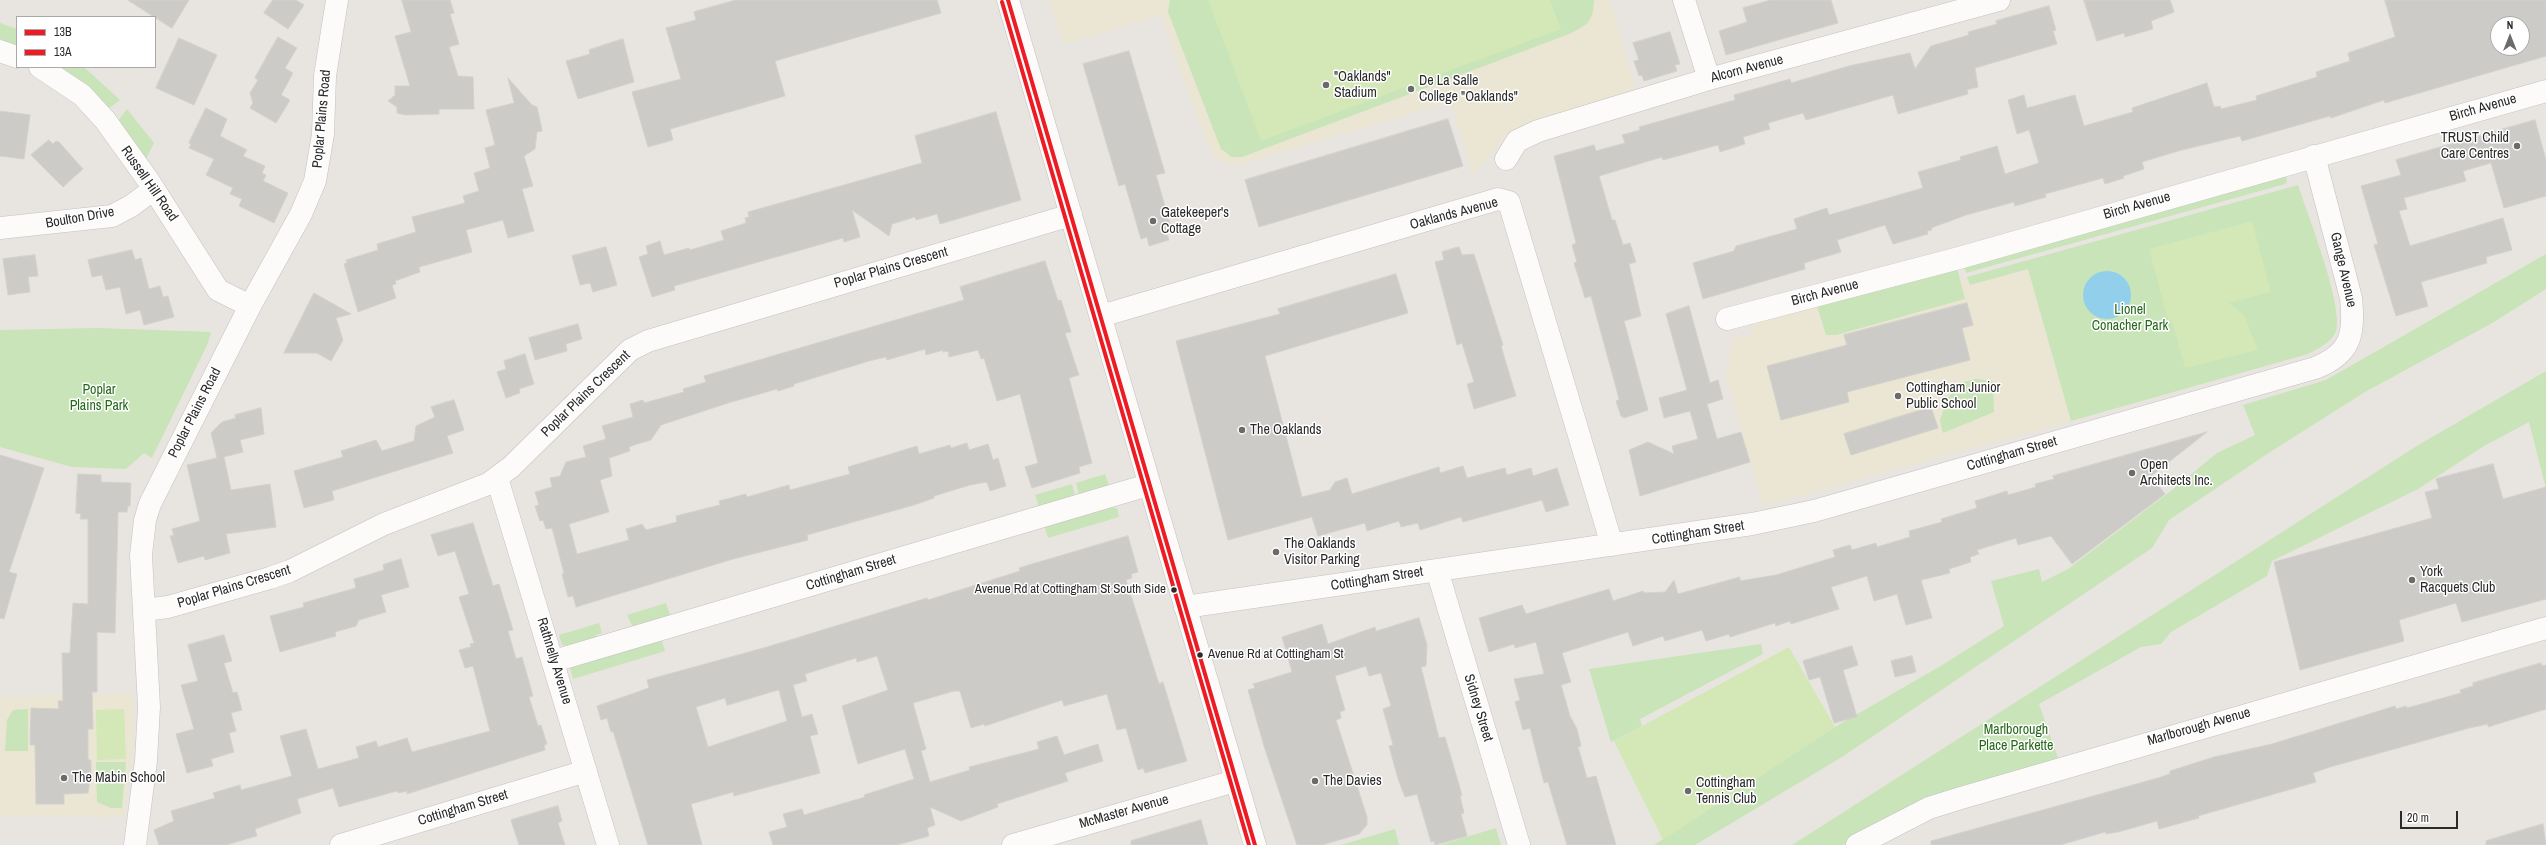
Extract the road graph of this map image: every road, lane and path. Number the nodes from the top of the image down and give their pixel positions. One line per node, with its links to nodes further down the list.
1 (338, 0): 15 (street, Poplar Plains Road)
2 (1008, 0): 13 (street)
3 (1684, 0): 8 (street)
4 (1999, 0): 8 (street, Alcorn Avenue)
5 (0, 51): 6 (street)
6 (16, 57)
7 (42, 68): 12 (street, Russell Hill Road)
8 (1709, 79): 11 (street, Alcorn Avenue)
9 (2546, 91): 10 (street, Birch Avenue)
10 (2314, 156): 17 (street, Birch Avenue); 18 (street, Gange Avenue)
11 (1506, 159)
12 (154, 189): 14 (street, Boulton Drive); 15 (street, Russell Hill Road)
13 (1071, 215): 16 (street); 19 (street, Poplar Plains Crescent)
14 (0, 228)
15 (250, 306): 24 (street, Poplar Plains Road)
16 (1101, 316): 20 (street); 21 (street, Oaklands Avenue)
17 (1727, 319)
18 (2198, 402): 21 (street, Cottingham Street)
19 (497, 478): 24 (street, Poplar Plains Crescent); 26 (street, Rathnelly Avenue)
20 (1148, 485): 23 (street); 26 (street, Cottingham Street)
21 (1612, 545): 22 (street, Cottingham Street)
22 (1437, 570): 23 (street, Cottingham Street); 35 (street, Sidney Street)
23 (1185, 607): 28 (street)
24 (144, 610): 30 (street, Poplar Plains Road)
25 (2546, 628): 29 (street, Marlborough Avenue)
26 (554, 661): 27 (street, Rathnelly Avenue)
27 (586, 771): 31 (street, Cottingham Street); 32 (street, Rathnelly Avenue)
28 (1235, 781): 33 (street, McMaster Avenue); 34 (street)
29 (1858, 844)
30 (135, 845)
31 (340, 845)
32 (608, 845)
33 (1013, 845)
34 (1254, 845)
35 (1519, 845)

